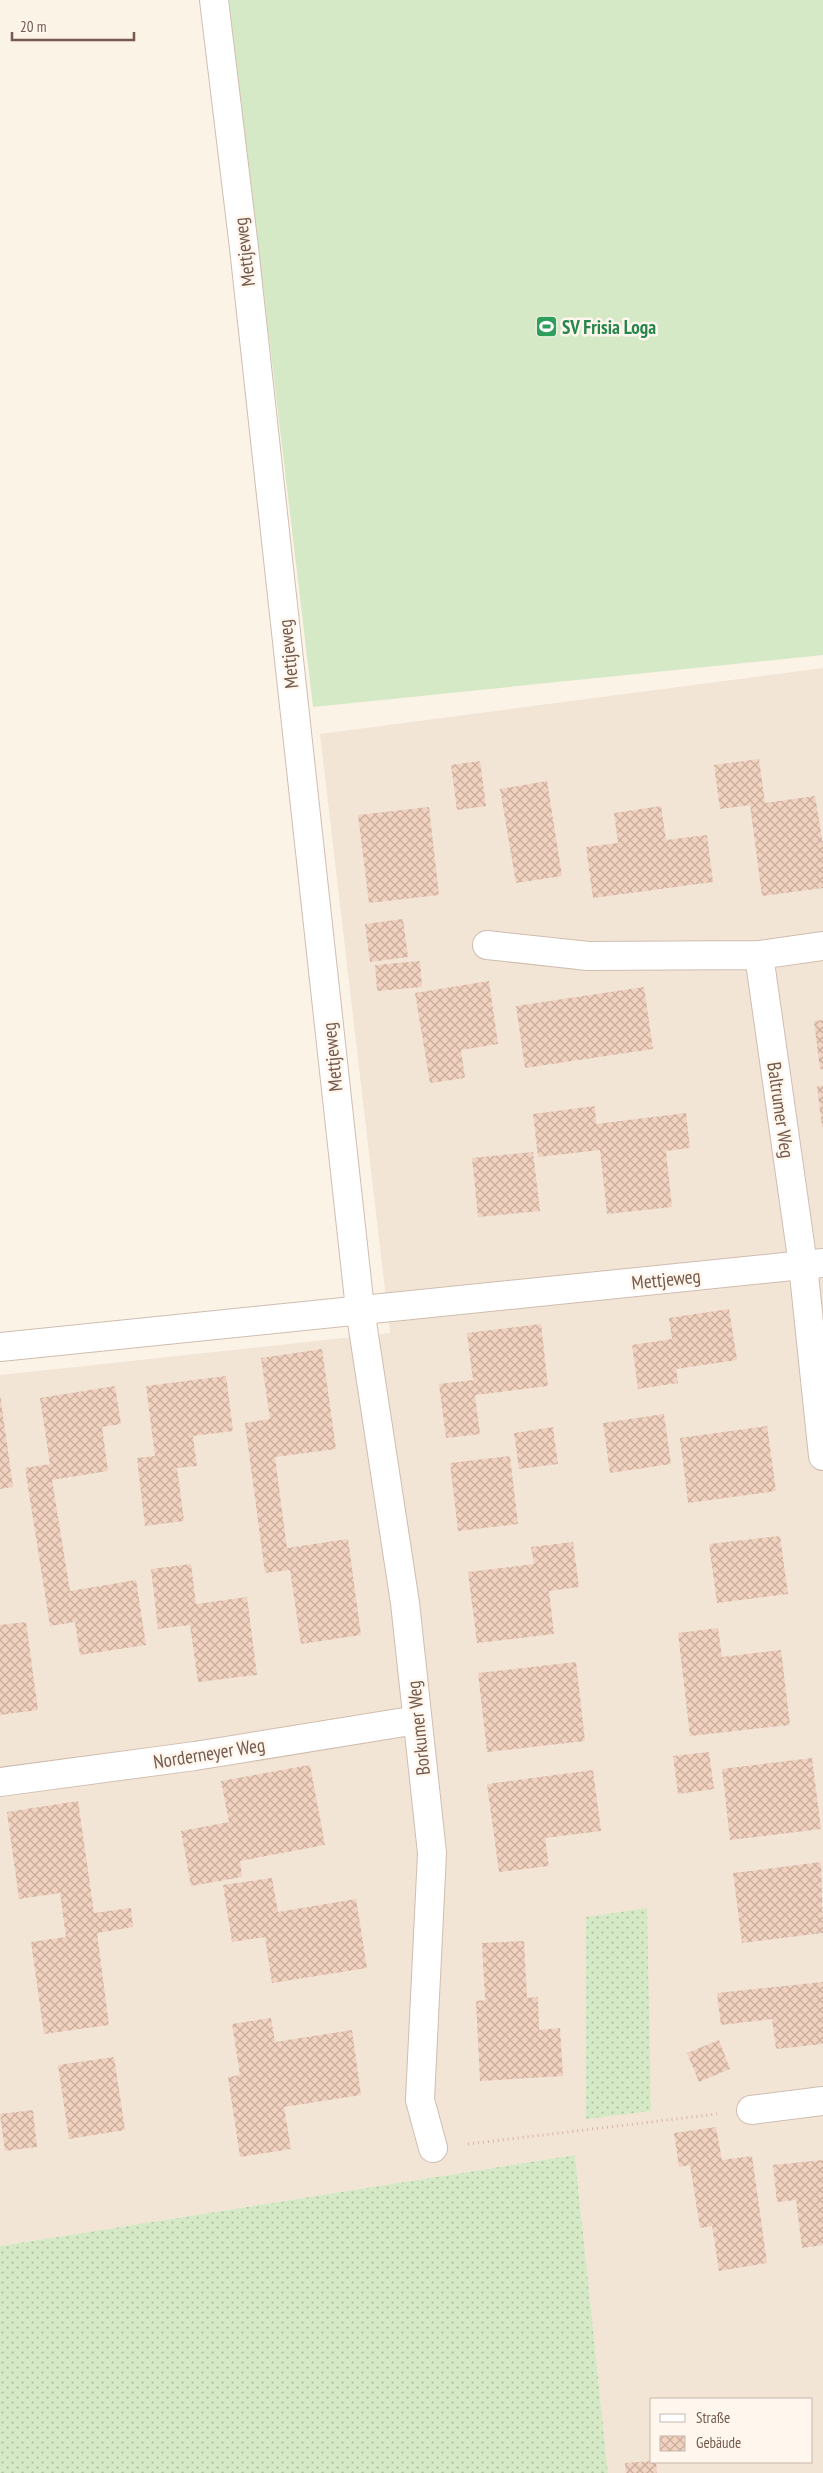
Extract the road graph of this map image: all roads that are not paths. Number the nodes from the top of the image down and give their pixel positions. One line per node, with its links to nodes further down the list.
1 (214, 0): 6 (street, Mettjeweg)
2 (487, 945): 4 (street)
3 (822, 946): 4 (street)
4 (759, 956): 5 (street, Baltrumer Weg)
5 (813, 1264): 6 (street, Mettjeweg); 8 (street, Baltrumer Weg)
6 (360, 1309): 7 (street, Mettjeweg); 9 (street, Borkumer Weg)
7 (0, 1347)
8 (823, 1456)
9 (418, 1720): 10 (street, Norderneyer Weg); 13 (street, Borkumer Weg)
10 (0, 1782)
11 (823, 2101): 12 (street)
12 (752, 2110)
13 (433, 2148)

